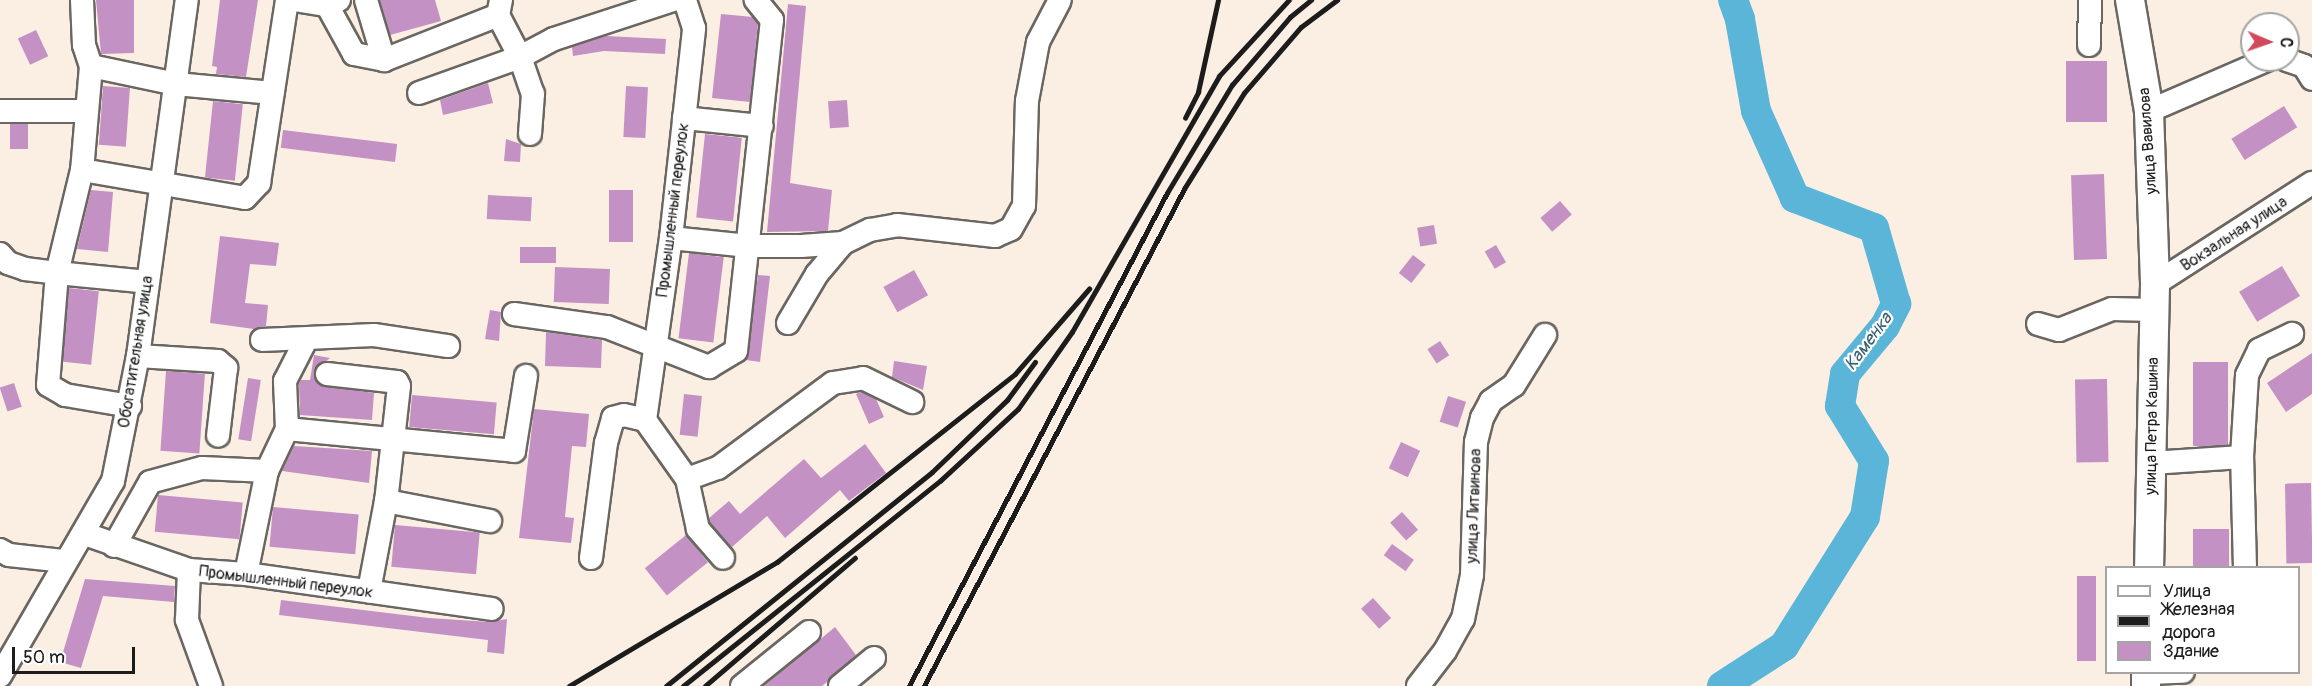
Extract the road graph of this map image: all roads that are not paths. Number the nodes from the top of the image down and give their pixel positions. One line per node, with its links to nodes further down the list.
1 (82, 0): 18 (street)
2 (187, 0): 21 (street, Обогатительная улица)
3 (287, 0): 22 (street)
4 (294, 0): 12 (street)
5 (366, 0): 16 (street)
6 (673, 0): 15 (street)
7 (685, 0): 27 (street, Промышленный переулок)
8 (756, 0): 28 (street)
9 (1060, 0): 34 (street)
10 (2090, 0): 14 (street)
11 (2130, 0): 26 (main road, улица Вавилова)
12 (333, 2): 16 (street)
13 (499, 8): 15 (street); 16 (street)
14 (2089, 45)
15 (520, 57): 23 (street); 29 (street)
16 (384, 60)
17 (2300, 65): 20 (street)
18 (91, 66): 21 (street); 25 (street)
19 (2240, 72): 26 (street)
20 (2312, 78)
21 (176, 84): 22 (street); 32 (street, Обогатительная улица)
22 (273, 93): 32 (street)
23 (419, 93)
24 (0, 111): 25 (street)
25 (86, 111): 30 (street)
26 (2149, 111): 39 (main road, улица Вавилова)
27 (684, 118): 28 (street); 33 (street, Промышленный переулок)
28 (762, 126): 35 (street)
29 (530, 134)
30 (82, 170): 32 (street); 37 (street)
31 (2312, 183): 39 (street, Вокзальная улица)
32 (162, 186): 38 (street, Обогатительная улица)
33 (671, 238): 35 (street); 47 (street, Промышленный переулок)
34 (843, 243): 35 (street); 41 (street)
35 (749, 246): 47 (street)
36 (0, 254): 37 (street)
37 (57, 273): 38 (street); 53 (street)
38 (148, 282): 49 (street, Обогатительная улица)
39 (2155, 297): 42 (street); 59 (main road, улица Петра Кашина)
40 (514, 314): 47 (street)
41 (788, 323)
42 (2038, 324)
43 (2292, 334): 58 (street)
44 (1545, 335): 84 (street, улица Литвинова)
45 (262, 340): 46 (street)
46 (306, 340): 48 (street); 55 (street)
47 (657, 345): 54 (street, Промышленный переулок)
48 (448, 346)
49 (138, 356): 53 (street, Обогатительная улица); 56 (street)
50 (327, 374): 57 (street)
51 (526, 376): 57 (street)
52 (912, 402): 61 (street)
53 (130, 406): 64 (street, Обогатительная улица)
54 (645, 420): 61 (street); 67 (street)
55 (287, 429): 57 (street); 60 (street)
56 (218, 436)
57 (392, 440): 62 (street)
58 (2242, 456): 59 (street); 71 (street)
59 (2151, 463): 70 (main road, улица Петра Кашина)
60 (267, 471): 65 (street); 73 (street)
61 (687, 479): 68 (street)
62 (386, 501): 63 (street); 74 (street)
63 (490, 521)
64 (85, 534): 65 (street, Промышленный переулок); 69 (street, Обогатительная улица)
65 (114, 546): 72 (street, Промышленный переулок)
66 (0, 550): 69 (street)
67 (591, 558)
68 (723, 558)
69 (63, 561): 78 (street, Обогатительная улица)
70 (2149, 566)
71 (2246, 566)
72 (189, 570): 73 (street, Промышленный переулок); 82 (street)
73 (246, 574): 74 (street, Промышленный переулок)
74 (369, 591): 75 (street, Промышленный переулок)
75 (492, 609)
76 (809, 632): 81 (street)
77 (874, 658): 83 (street)
78 (1, 670)
79 (2168, 674): 80 (street)
80 (2146, 677)
81 (747, 684)
82 (211, 686)
83 (840, 686)
84 (1418, 686)

